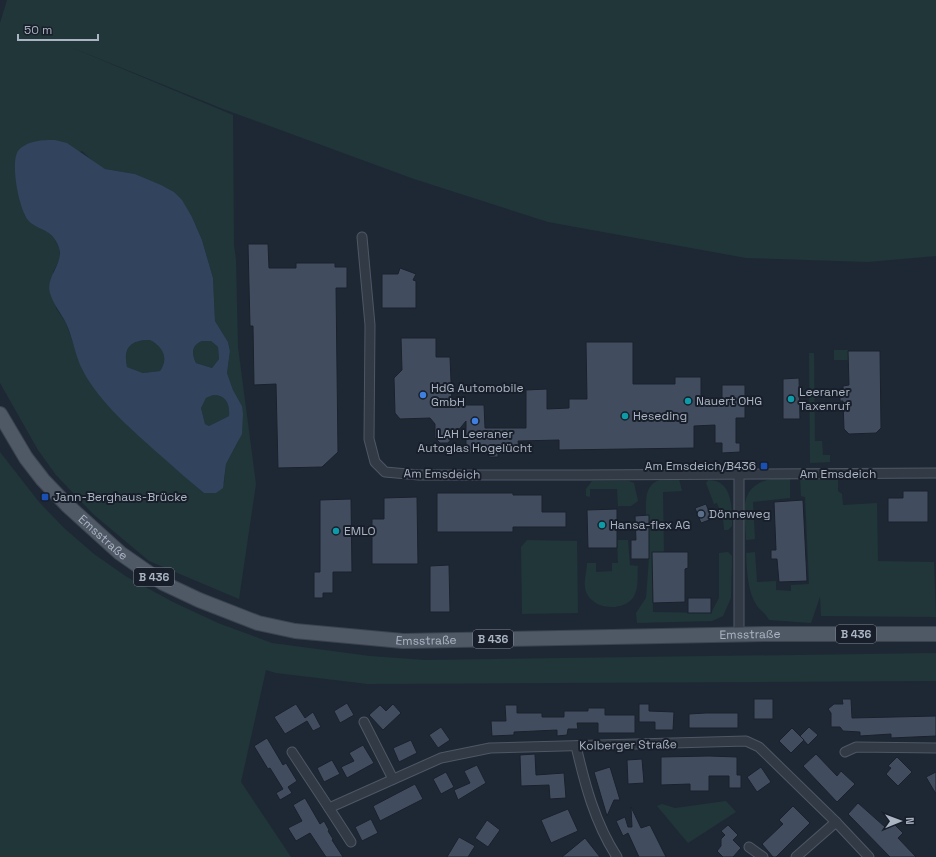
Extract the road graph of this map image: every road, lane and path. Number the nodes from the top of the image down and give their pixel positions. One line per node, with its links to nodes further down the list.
1 (362, 237): 3 (street, Am Emsdeich)
2 (0, 414): 5 (main road, Emsstraße / B 436)
3 (739, 473): 4 (street, Am Emsdeich); 5 (street)
4 (936, 473)
5 (739, 634): 6 (main road, Emsstraße / B 436)
6 (936, 634)
7 (364, 722): 12 (street)
8 (576, 746): 12 (street, Kolberger Straße); 14 (street, Kolberger Straße); 17 (street)
9 (936, 748): 11 (street)
10 (292, 752): 13 (street)
11 (845, 752)
12 (393, 779): 13 (street, Kolberger Straße)
13 (329, 808): 15 (street)
14 (836, 822): 19 (street); 20 (street, Kolberger Straße)
15 (351, 842)
16 (749, 847): 18 (street)
17 (617, 857)
18 (762, 857)
19 (796, 857)
20 (869, 857)

